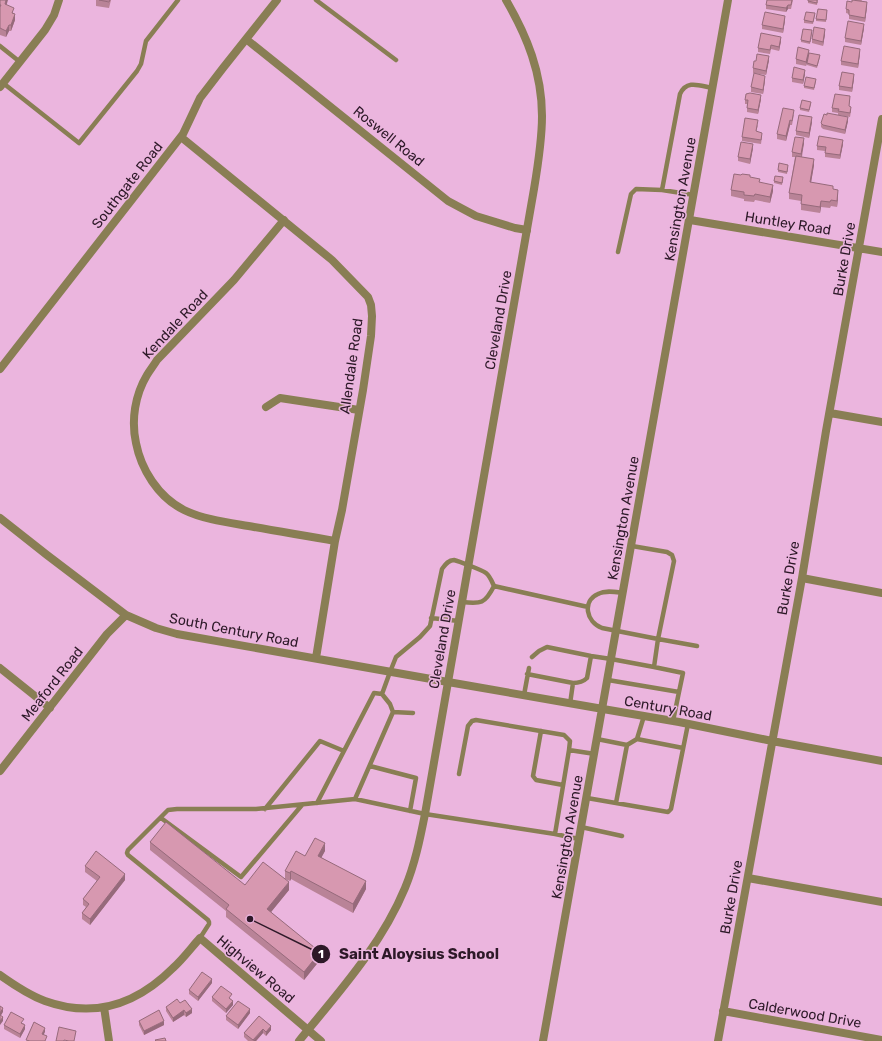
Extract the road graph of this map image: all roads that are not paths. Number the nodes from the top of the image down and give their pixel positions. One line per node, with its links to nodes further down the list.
1 (59, 0): 10 (street)
2 (178, 0): 11 (lane)
3 (277, 0): 7 (street, Southgate Road)
4 (316, 0): 9 (lane)
5 (506, 0): 19 (street, Cleveland Drive)
6 (728, 0): 12 (street, Kensington Avenue)
7 (246, 39): 14 (street, Southgate Road); 19 (street, Roswell Road)
8 (0, 46): 10 (lane)
9 (396, 60)
10 (20, 62): 11 (street)
11 (1, 85)
12 (713, 88): 15 (lane); 16 (street, Kensington Avenue)
13 (882, 119): 20 (street, Burke Drive)
14 (181, 137): 17 (street, Allendale Road); 23 (street, Southgate Road)
15 (662, 190): 16 (lane); 21 (lane)
16 (694, 195): 18 (street, Kensington Avenue)
17 (284, 220): 25 (street, Allendale Road); 29 (street, Kendale Road)
18 (690, 220): 20 (street, Huntley Road); 30 (street, Kensington Avenue)
19 (527, 230): 31 (street, Cleveland Drive)
20 (859, 248): 22 (street, Huntley Road); 26 (street, Burke Drive)
21 (618, 252)
22 (882, 252)
23 (0, 369)
24 (266, 407): 25 (street)
25 (359, 410): 29 (street, Allendale Road)
26 (830, 413): 27 (street); 32 (street, Burke Drive)
27 (882, 422)
28 (0, 518): 38 (street, South Century Road)
29 (335, 541): 46 (street, Allendale Road)
30 (632, 546): 34 (street, Kensington Avenue); 42 (lane)
31 (468, 565): 33 (lane); 36 (street, Cleveland Drive); 39 (lane)
32 (802, 578): 35 (street); 70 (street, Burke Drive)
33 (494, 586): 36 (lane); 37 (lane)
34 (623, 593): 37 (lane); 41 (street, Kensington Avenue)
35 (882, 593)
36 (462, 602): 40 (street, Cleveland Drive)
37 (588, 607): 41 (lane)
38 (126, 615): 46 (street, South Century Road); 60 (street, Meaford Road)
39 (431, 618): 40 (lane); 51 (lane)
40 (459, 621): 54 (street, Cleveland Drive)
41 (616, 631): 42 (lane); 47 (street, Kensington Avenue)
42 (658, 638): 43 (lane); 48 (lane)
43 (697, 646)
44 (591, 656): 45 (lane); 47 (lane); 55 (lane)
45 (532, 657)
46 (316, 658): 51 (street, South Century Road)
47 (611, 659): 48 (lane); 53 (street, Kensington Avenue)
48 (654, 666): 56 (lane)
49 (0, 668): 60 (street)
50 (529, 668): 52 (lane)
51 (390, 672): 54 (street, South Century Road); 57 (lane)
52 (527, 674): 55 (lane); 58 (lane)
53 (608, 680): 56 (lane); 61 (street, Kensington Avenue)
54 (448, 682): 58 (street, Century Road); 88 (street, Cleveland Drive)
55 (573, 683): 59 (lane)
56 (679, 692): 65 (lane)
57 (382, 694): 62 (lane); 73 (lane)
58 (524, 695): 59 (street, Century Road)
59 (570, 704): 61 (street, Century Road)
60 (50, 708): 78 (street, Meaford Road)
61 (603, 709): 64 (street, Century Road); 68 (street, Kensington Avenue)
62 (393, 712): 63 (lane); 77 (lane)
63 (413, 713)
64 (644, 716): 65 (street, Century Road); 69 (lane)
65 (673, 721): 66 (street, Century Road)
66 (688, 724): 70 (street, Century Road); 72 (lane)
67 (541, 731): 74 (lane); 79 (lane); 80 (lane)
68 (597, 739): 71 (lane); 75 (street, Kensington Avenue)
69 (637, 739): 71 (lane); 72 (lane)
70 (772, 741): 76 (street, Century Road); 94 (street, Burke Drive)
71 (627, 745): 84 (lane)
72 (683, 748): 84 (lane)
73 (344, 750): 83 (lane); 86 (lane)
74 (569, 750): 75 (lane); 80 (lane)
75 (595, 754): 81 (street, Kensington Avenue)
76 (882, 761)
77 (370, 766): 82 (lane); 87 (lane)
78 (0, 771)
79 (459, 774)
80 (563, 785): 91 (lane)
81 (587, 798): 84 (lane); 90 (street, Kensington Avenue)
82 (355, 799): 83 (lane); 87 (lane)
83 (317, 803): 85 (lane)
84 (616, 803)
85 (302, 805): 86 (lane); 89 (lane)
86 (265, 809): 89 (lane)
87 (410, 811): 88 (lane)
88 (425, 814): 91 (lane); 100 (street, Cleveland Drive)
89 (160, 818): 96 (lane)
90 (582, 827): 92 (lane); 93 (street, Kensington Avenue)
91 (555, 834): 93 (lane)
92 (622, 836)
93 (579, 839): 106 (street, Kensington Avenue)
94 (748, 878): 95 (street); 99 (street, Burke Drive)
95 (882, 902)
96 (200, 938): 98 (street, Highview Road); 100 (street, Highview Road)
97 (0, 975): 98 (street, Highview Road)
98 (104, 1007): 103 (street)
99 (723, 1011): 101 (street, Calderwood Drive); 107 (street, Burke Drive)
100 (308, 1030): 104 (street, Cleveland Drive); 105 (street, Highview Road)
101 (860, 1038): 102 (street, Calderwood Drive)
102 (882, 1040)
103 (109, 1041)
104 (299, 1041)
105 (322, 1041)
106 (543, 1041)
107 (718, 1041)

